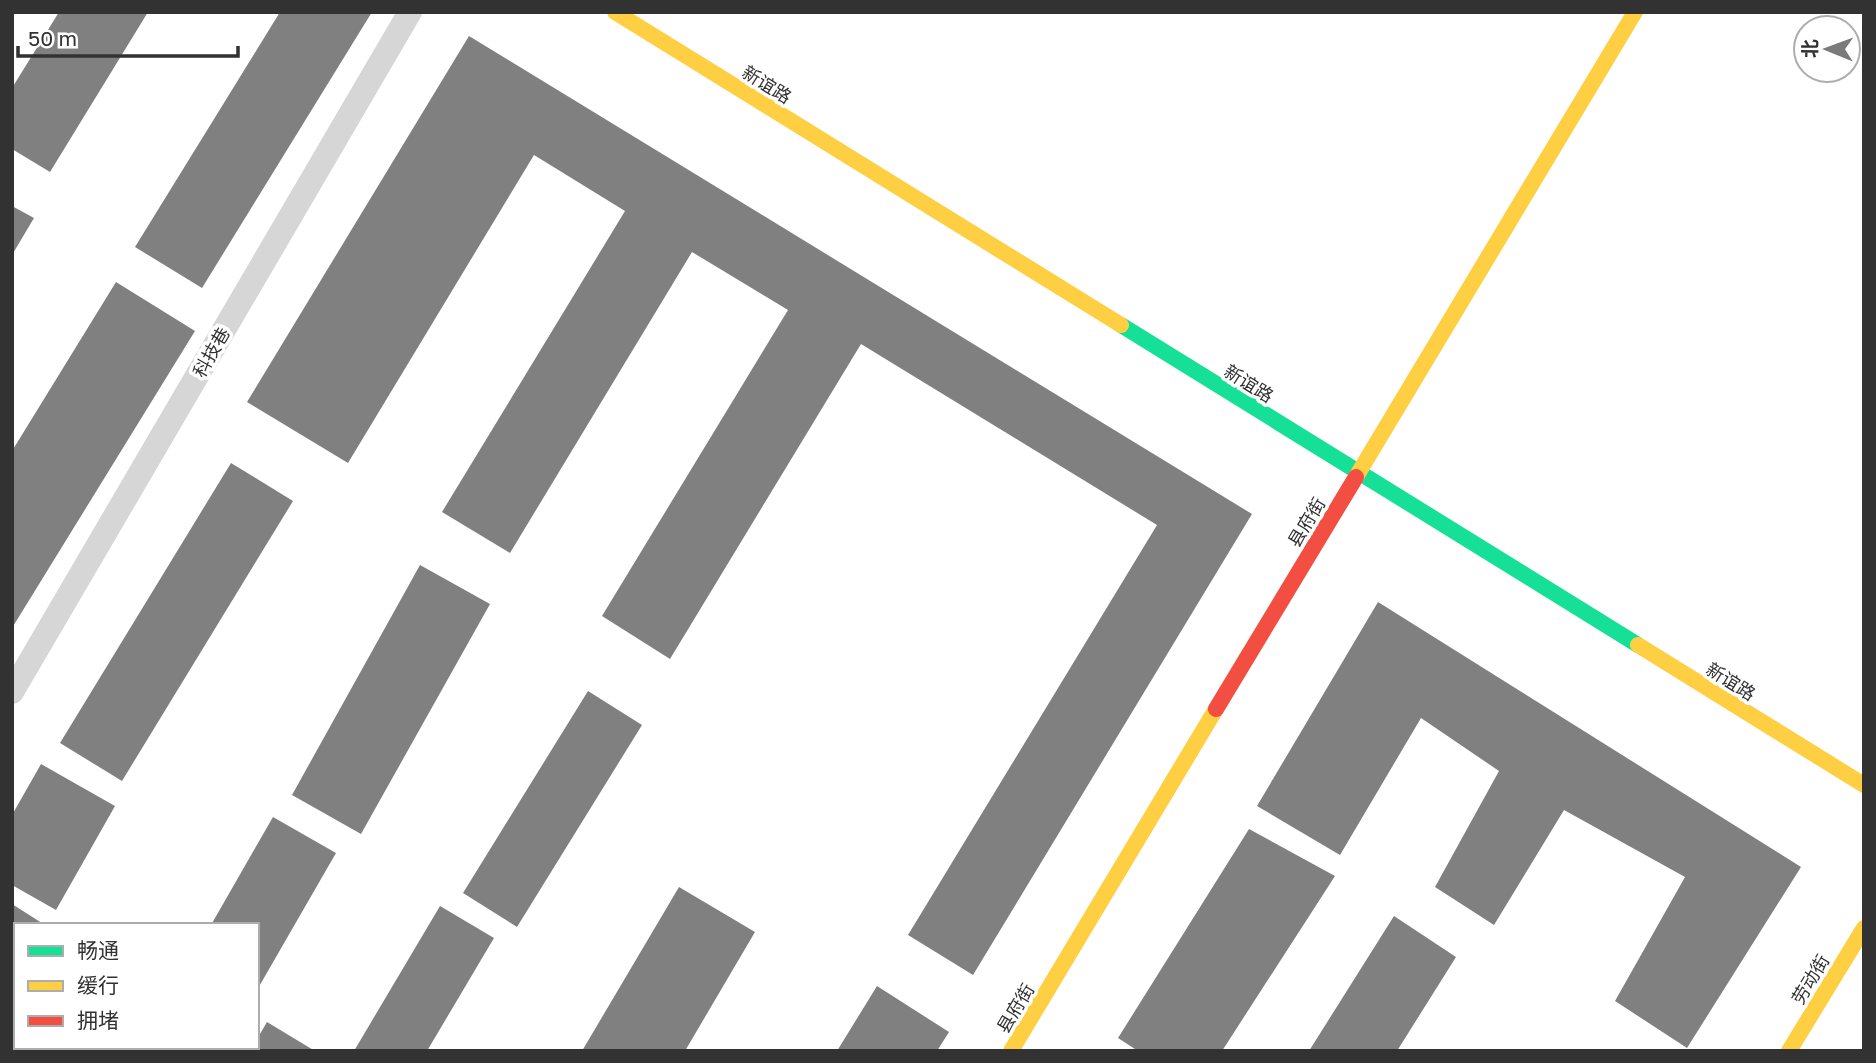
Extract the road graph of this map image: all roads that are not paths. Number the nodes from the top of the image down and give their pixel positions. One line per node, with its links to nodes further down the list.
1 (410, 12): 5 (street, 科技巷)
2 (615, 12): 4 (street, 新谊路)
3 (1635, 12): 4 (street, 县府街)
4 (1358, 474): 6 (street, 新谊路); 8 (street, 县府街)
5 (12, 692)
6 (1864, 785)
7 (1864, 928): 9 (street, 劳动街)
8 (1011, 1051)
9 (1789, 1051)

